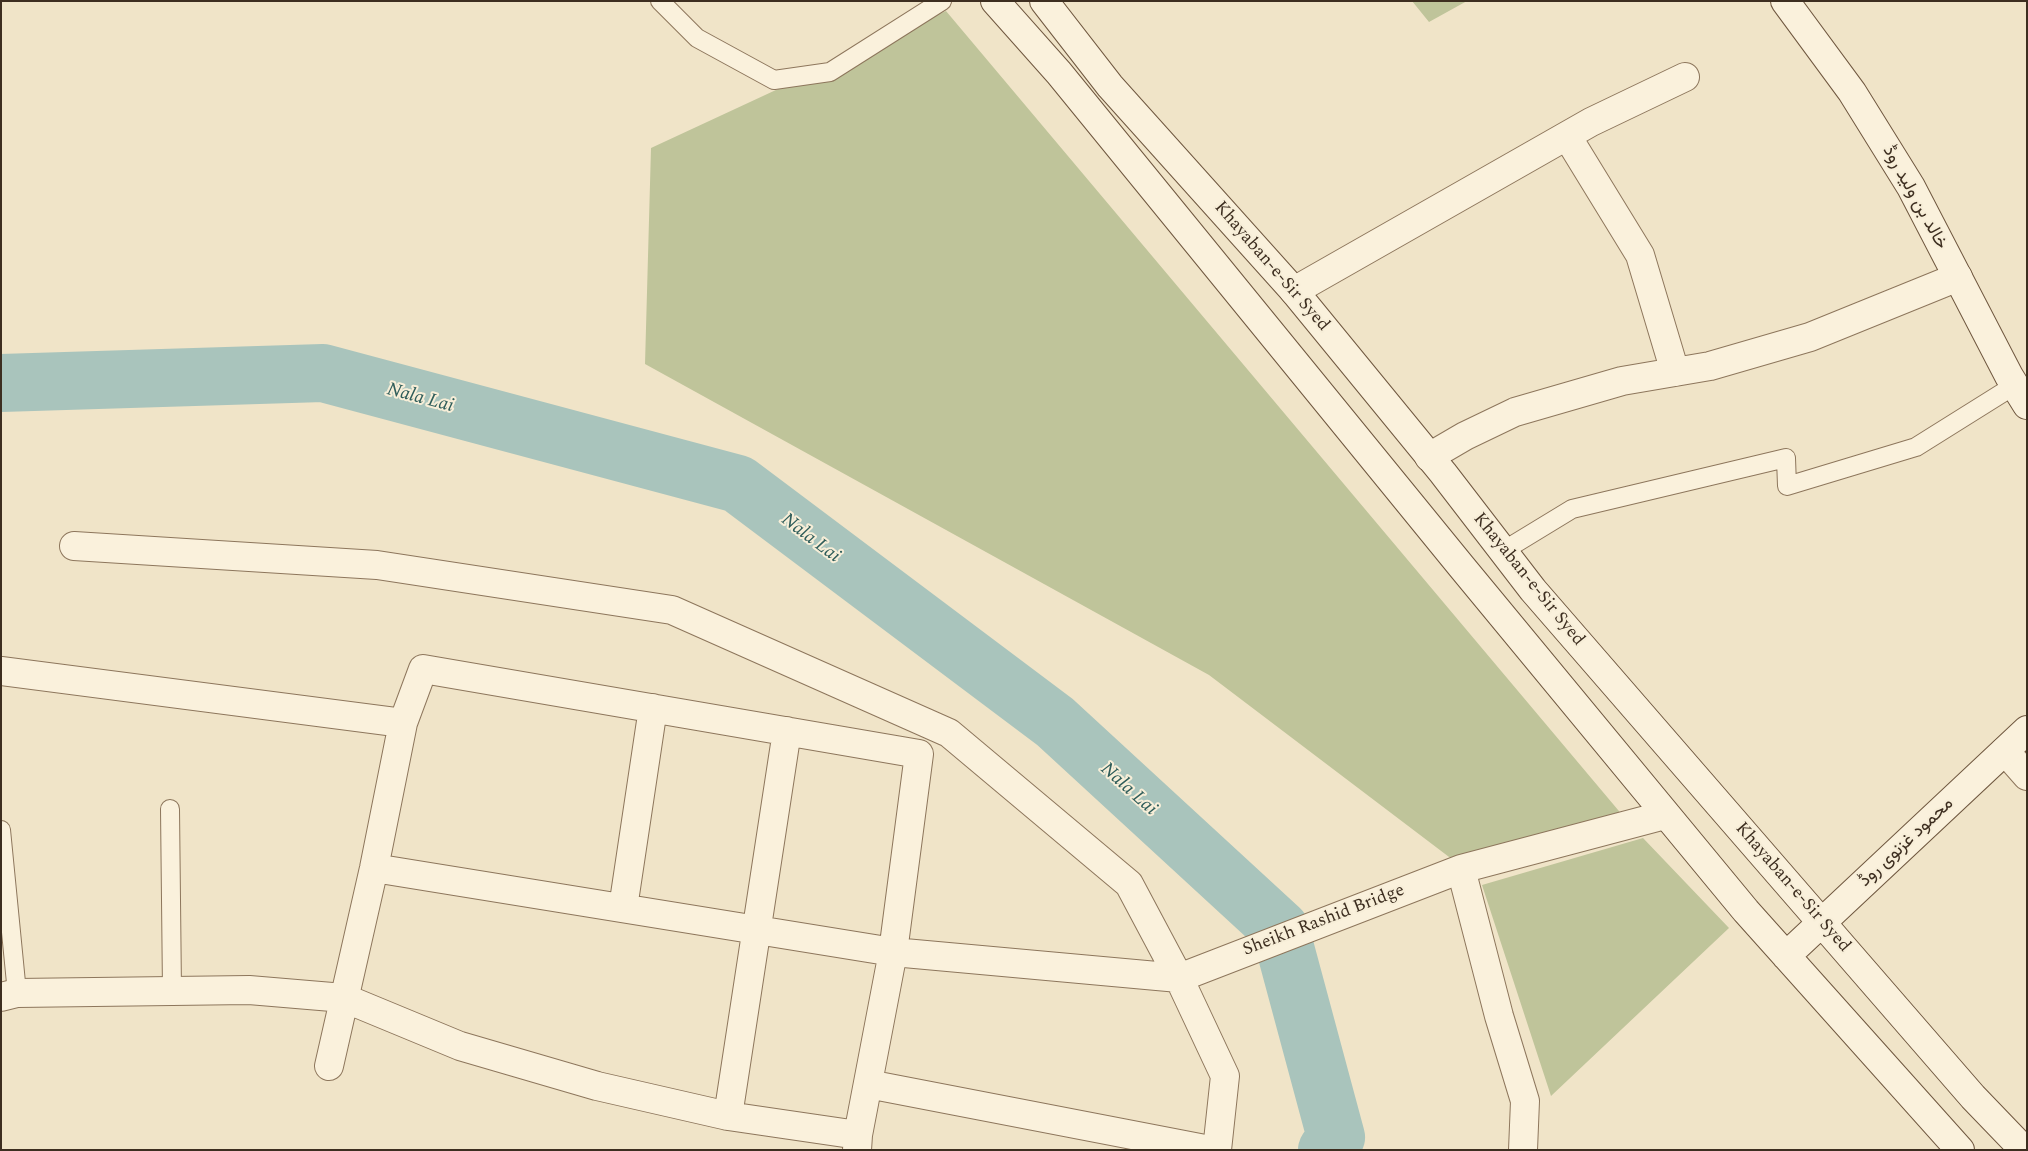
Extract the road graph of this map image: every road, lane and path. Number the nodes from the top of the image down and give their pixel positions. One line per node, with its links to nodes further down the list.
1 (660, 1): 2 (lane)
2 (942, 1)
3 (995, 1): 23 (street)
4 (1044, 1): 9 (street, Khayaban-e-Sir Syed)
5 (1785, 1): 8 (street, خالد بن ولید روڈ)
6 (1685, 77): 7 (street)
7 (1567, 136): 9 (street); 10 (street)
8 (1958, 277): 10 (street); 11 (street, خالد بن ولید روڈ)
9 (1294, 291): 12 (street, Khayaban-e-Sir Syed)
10 (1675, 372): 12 (street)
11 (2021, 395): 14 (lane)
12 (1429, 456): 14 (street, Khayaban-e-Sir Syed)
13 (74, 546): 32 (street)
14 (1503, 551): 28 (street, Khayaban-e-Sir Syed)
15 (1, 671): 17 (street)
16 (653, 708): 17 (street); 19 (street); 27 (street)
17 (403, 723): 25 (street)
18 (2027, 730): 20 (street, محمود غزنوی روڈ)
19 (787, 731): 29 (street); 30 (street)
20 (2005, 751): 21 (street); 28 (street, محمود غزنوی روڈ)
21 (2027, 776)
22 (170, 809): 33 (lane)
23 (1665, 814): 26 (street, Sheikh Rashid Bridge); 31 (street)
24 (1, 830): 34 (lane)
25 (374, 868): 27 (street); 35 (street)
26 (1452, 872): 32 (street, Sheikh Rashid Bridge); 42 (street)
27 (623, 908): 29 (street)
28 (1823, 923): 31 (street, محمود غزنوی روڈ); 44 (street, Khayaban-e-Sir Syed)
29 (757, 930): 30 (street); 38 (street)
30 (893, 952): 32 (street); 37 (street)
31 (1786, 956): 43 (street)
32 (1179, 978): 41 (street)
33 (172, 991): 34 (street); 35 (street)
34 (9, 995)
35 (344, 998): 36 (street); 38 (street)
36 (329, 1066)
37 (868, 1084): 39 (street); 40 (street)
38 (728, 1116): 39 (street)
39 (858, 1143)
40 (1210, 1150)
41 (1217, 1150)
42 (1523, 1150)
43 (1960, 1150)
44 (2024, 1150)

